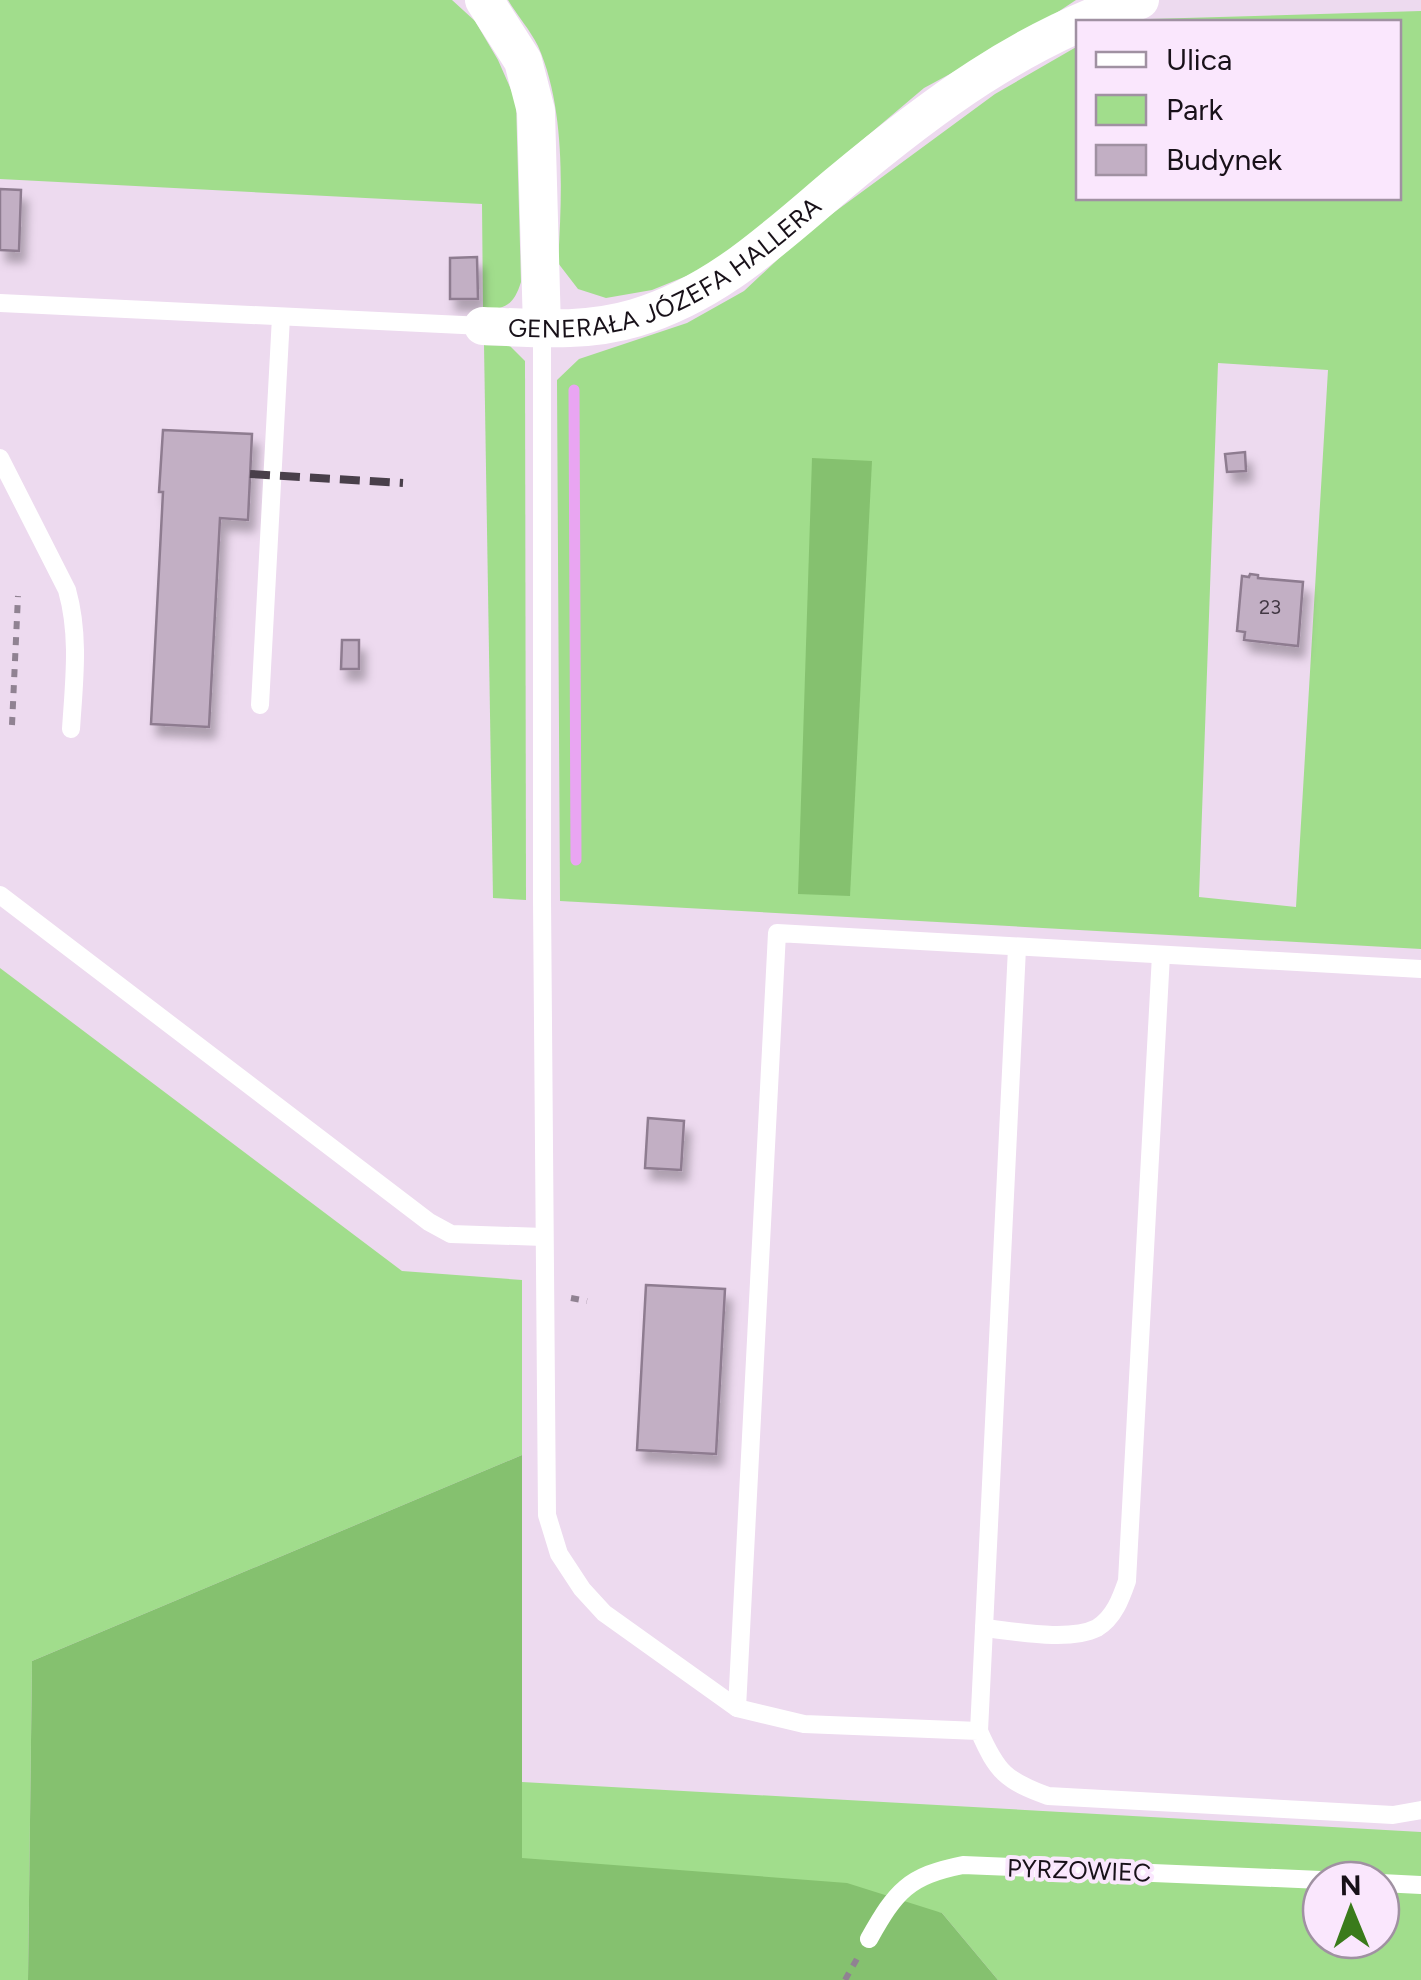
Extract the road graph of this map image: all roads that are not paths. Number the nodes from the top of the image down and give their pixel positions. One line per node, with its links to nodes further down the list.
1 (484, 0): 8 (street)
2 (1140, 0): 3 (street, GENERAŁA JÓZEFA HALLERA)
3 (1082, 20)
4 (1076, 23): 8 (street, GENERAŁA JÓZEFA HALLERA)
5 (0, 303): 6 (lane)
6 (281, 317): 7 (lane); 10 (lane)
7 (483, 326): 8 (street, GENERAŁA JÓZEFA HALLERA)
8 (542, 328): 16 (lane)
9 (0, 458): 11 (lane)
10 (260, 704)
11 (72, 729)
12 (0, 896): 16 (lane)
13 (1017, 948): 14 (lane); 17 (lane); 18 (lane)
14 (1161, 955): 15 (lane); 17 (lane)
15 (1421, 969)
16 (544, 1237): 18 (lane)
17 (984, 1628): 19 (lane)
18 (737, 1708): 19 (lane)
19 (979, 1731): 20 (lane)
20 (1421, 1810)
21 (1301, 1879): 22 (lane, PYRZOWIEC)
22 (869, 1938)

